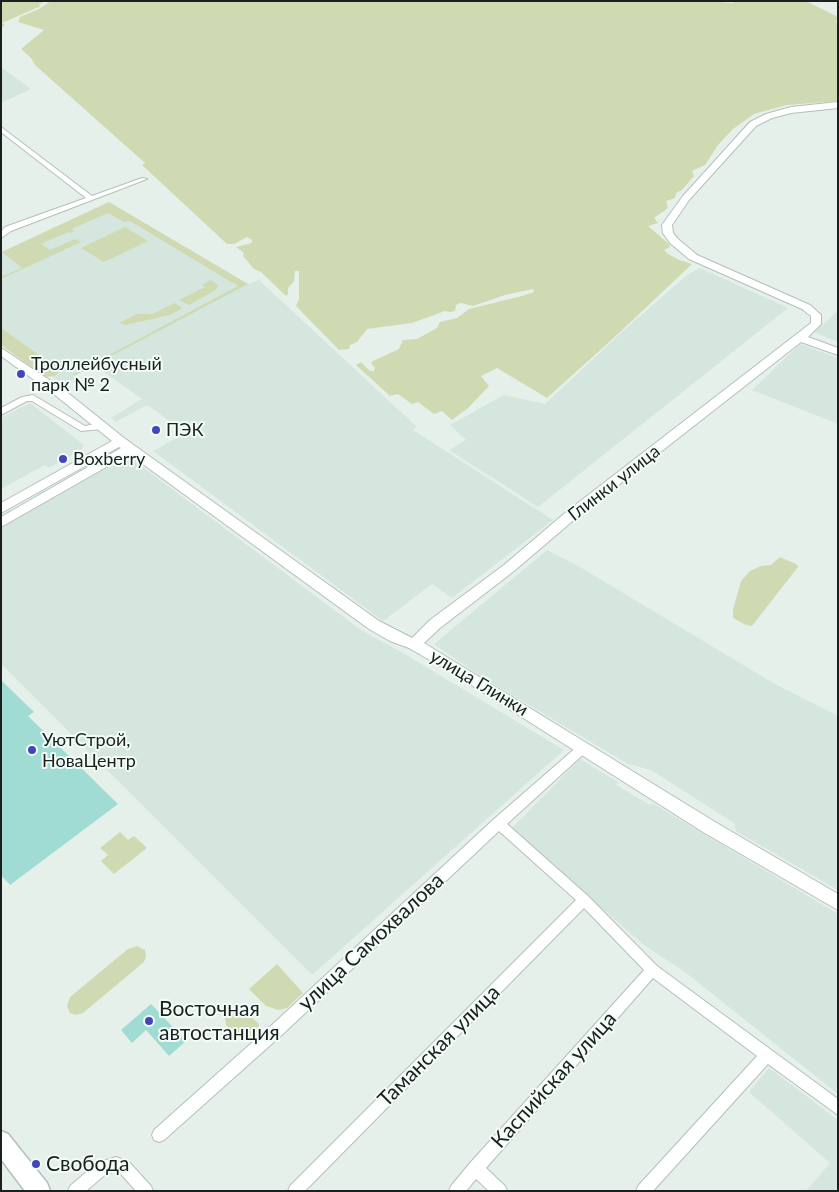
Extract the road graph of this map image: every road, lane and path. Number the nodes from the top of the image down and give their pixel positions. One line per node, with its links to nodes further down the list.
1 (838, 106): 8 (main road, Глинки улица)
2 (1, 129): 4 (street)
3 (144, 179): 4 (street)
4 (90, 198): 6 (street)
5 (1, 223): 6 (street)
6 (8, 229): 7 (street)
7 (1, 236)
8 (800, 338): 10 (main road); 16 (main road, Глинки улица)
9 (1, 351): 12 (main road, улица Глинки)
10 (838, 352)
11 (1, 412): 12 (street)
12 (101, 426): 13 (main road, улица Глинки)
13 (125, 445): 14 (main road); 15 (main road); 16 (main road, улица Глинки)
14 (1, 509)
15 (1, 523)
16 (414, 644): 17 (main road, улица Глинки)
17 (583, 748): 18 (street, улица Самохвалова); 20 (main road, улица Глинки)
18 (498, 823): 19 (street); 24 (street, улица Самохвалова)
19 (584, 900): 21 (street); 30 (street, Таманская улица)
20 (838, 903)
21 (652, 970): 22 (street); 26 (street, Каспийская улица)
22 (767, 1055): 23 (street); 33 (street)
23 (838, 1108)
24 (159, 1135)
25 (1, 1141): 27 (main road)
26 (475, 1168): 31 (street, Каспийская улица); 32 (street)
27 (39, 1191)
28 (75, 1191): 29 (street)
29 (146, 1191)
30 (295, 1191)
31 (456, 1191)
32 (500, 1191)
33 (643, 1191)

